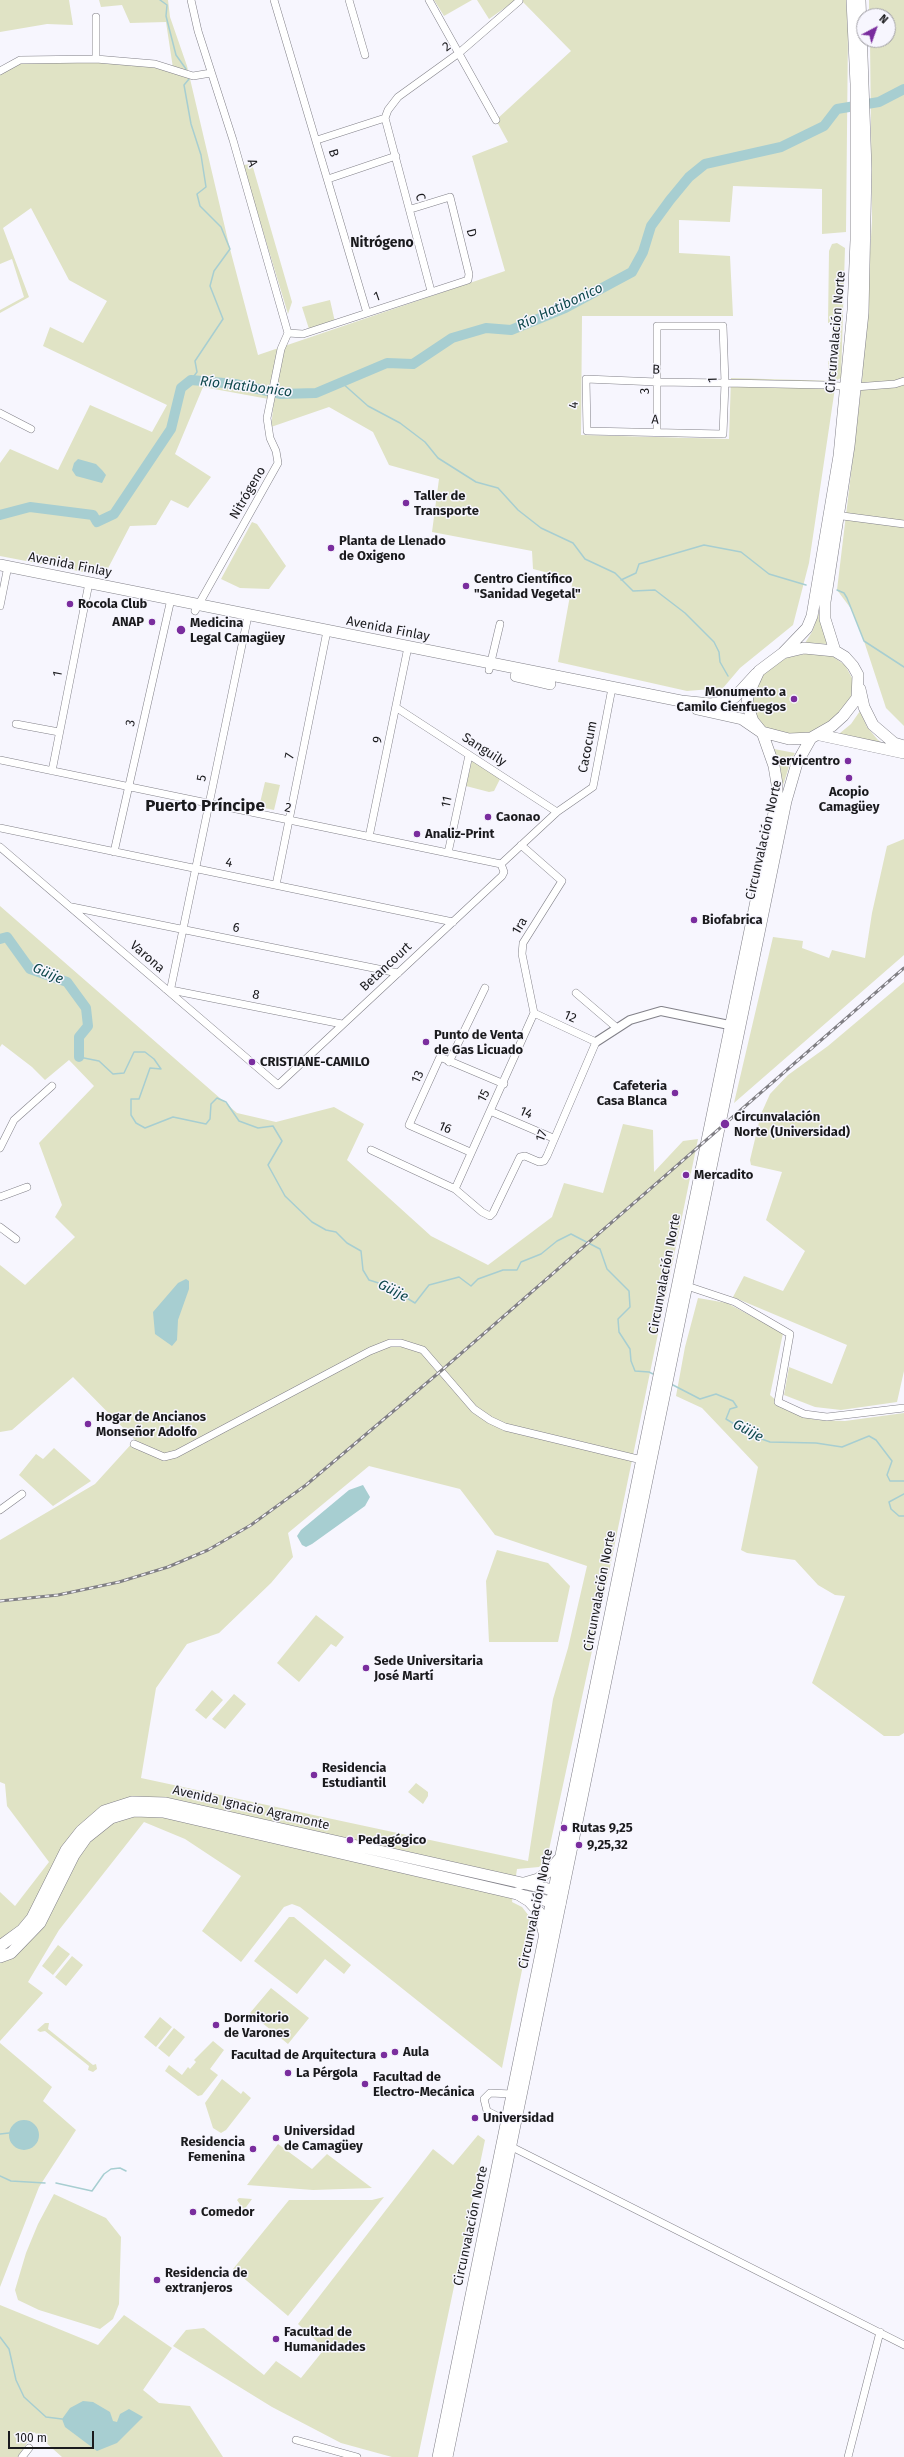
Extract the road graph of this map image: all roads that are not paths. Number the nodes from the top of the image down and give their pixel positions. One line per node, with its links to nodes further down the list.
1 (191, 0): 13 (street, A)
2 (274, 0): 17 (street, B)
3 (349, 0): 10 (street)
4 (429, 0): 9 (street)
5 (852, 0): 14 (main road, Circunvalación Norte)
6 (860, 0): 14 (main road, Circunvalación Norte)
7 (520, 1): 9 (street, 2)
8 (96, 17): 11 (street)
9 (459, 53): 15 (street, 2); 16 (street)
10 (365, 55)
11 (96, 60): 12 (street); 13 (street)
12 (0, 71)
13 (211, 73): 25 (street, A)
14 (860, 84): 30 (main road, Circunvalación Norte)
15 (385, 118): 17 (street); 18 (street, C)
16 (496, 120)
17 (317, 140): 19 (street, B)
18 (396, 156): 19 (street); 20 (street, C)
19 (328, 179): 23 (street, B)
20 (411, 209): 21 (street, D); 22 (street, C)
21 (469, 274): 22 (street, 1)
22 (432, 291): 23 (street, 1)
23 (367, 313): 25 (street, 1)
24 (657, 326): 28 (street, 3); 29 (street, 1)
25 (288, 332): 42 (street, Nitrógeno)
26 (586, 379): 28 (street, B); 33 (street, 4)
27 (904, 381): 30 (street, B)
28 (657, 382): 29 (street, B); 34 (street, 3)
29 (725, 383): 30 (street, B); 35 (street, 1)
30 (851, 387): 36 (main road, Circunvalación Norte)
31 (0, 413): 32 (street)
32 (31, 429)
33 (587, 430): 34 (street, A)
34 (657, 432): 35 (street, A)
35 (723, 434)
36 (835, 515): 37 (street); 47 (main road, Circunvalación Norte); 48 (main road, Circunvalación Norte)
37 (904, 524)
38 (4, 569): 39 (main road, Avenida Finlay); 41 (street)
39 (88, 586): 40 (main road, Avenida Finlay); 55 (street, 1)
40 (170, 602): 42 (main road, Avenida Finlay); 63 (street, 3)
41 (0, 606)
42 (196, 608): 43 (main road, Avenida Finlay)
43 (247, 619): 45 (main road, Avenida Finlay); 64 (street, 5)
44 (500, 624): 49 (street)
45 (326, 634): 46 (main road, Avenida Finlay); 66 (street, 7)
46 (408, 651): 49 (main road, Avenida Finlay); 53 (street, 9)
47 (836, 651): 48 (main road); 51 (main road)
48 (783, 653): 50 (main road)
49 (489, 666): 52 (main road, Avenida Finlay)
50 (759, 671): 52 (main road, Avenida Finlay); 56 (main road)
51 (858, 683): 57 (main road); 58 (main road)
52 (611, 692): 56 (main road, Avenida Finlay); 65 (street, Cacocum)
53 (397, 708): 60 (street, Sanguily); 68 (street, 9)
54 (16, 724): 55 (street)
55 (59, 732): 62 (street, 1)
56 (762, 732): 57 (main road); 85 (main road, Circunvalación Norte)
57 (816, 736): 59 (main road); 85 (main road, Circunvalación Norte)
58 (904, 746)
59 (904, 753)
60 (469, 755): 65 (street, Sanguily); 72 (street, 11)
61 (0, 760): 62 (street, 2)
62 (52, 771): 63 (street, 2)
63 (130, 787): 64 (street, 2); 71 (street, 3)
64 (210, 804): 66 (street, 2); 74 (street, 5)
65 (557, 812): 69 (street, Cacocum)
66 (289, 820): 68 (street, 2); 75 (street, 7)
67 (0, 828): 71 (street, 4)
68 (369, 837): 72 (street, 2)
69 (521, 845): 73 (street, Cacocum); 83 (street, 1ra)
70 (0, 847): 76 (street, Varona)
71 (114, 852): 74 (street, 4)
72 (448, 853): 73 (street, 2)
73 (501, 864): 77 (street, Betancourt)
74 (196, 869): 75 (street, 4); 78 (street, 5)
75 (276, 885): 77 (street, 4)
76 (70, 907): 78 (street, 6); 81 (street, Varona)
77 (453, 922): 79 (street, Betancourt)
78 (184, 930): 79 (street, 6); 81 (street, 5)
79 (398, 973): 84 (street, Betancourt)
80 (485, 988): 88 (street)
81 (168, 990): 84 (street, 8); 89 (street, Varona)
82 (576, 993): 86 (street)
83 (534, 1013): 87 (street, 12); 90 (street, 15)
84 (342, 1024): 89 (street, Betancourt)
85 (734, 1026): 86 (street); 103 (main road, Circunvalación Norte)
86 (618, 1028): 87 (street)
87 (596, 1042): 94 (street, 17)
88 (450, 1062): 90 (street); 93 (street, 13)
89 (278, 1084)
90 (504, 1084): 92 (street, 15)
91 (52, 1086): 95 (street)
92 (490, 1111): 94 (street, 14); 97 (street, 15)
93 (409, 1126): 97 (street, 16)
94 (553, 1138): 99 (street, 17)
95 (0, 1148)
96 (371, 1150): 99 (street)
97 (470, 1152): 99 (street, 15)
98 (27, 1187): 100 (street)
99 (455, 1189)
100 (0, 1197)
101 (0, 1227): 102 (street)
102 (16, 1239)
103 (681, 1285): 104 (street); 106 (main road, Circunvalación Norte)
104 (904, 1408)
105 (134, 1444): 106 (street)
106 (645, 1460): 109 (main road, Circunvalación Norte); 111 (main road, Circunvalación Norte)
107 (22, 1494): 108 (street)
108 (0, 1510)
109 (562, 1856): 110 (main road); 111 (main road, Circunvalación Norte)
110 (518, 1888): 111 (main road, Avenida Ignacio Agramonte); 112 (main road, Avenida Ignacio Agramonte); 113 (main road); 114 (main road, Avenida Ignacio Agramonte); 115 (main road, Avenida Ignacio Agramonte)
111 (559, 1891): 112 (main road, Circunvalación Norte)
112 (556, 1903): 113 (main road, Circunvalación Norte); 116 (main road, Circunvalación Norte)
113 (545, 1938): 116 (main road, Circunvalación Norte)
114 (0, 1946)
115 (0, 1957)
116 (516, 2095): 117 (main road, Circunvalación Norte); 117 (street)
117 (511, 2121): 118 (main road, Circunvalación Norte)
118 (506, 2144): 119 (street); 125 (main road, Circunvalación Norte); 126 (main road, Circunvalación Norte)
119 (880, 2332): 120 (street); 127 (street)
120 (904, 2345)
121 (296, 2440): 124 (street)
122 (29, 2448): 123 (street)
123 (22, 2457)
124 (357, 2457)
125 (438, 2457)
126 (447, 2457)
127 (848, 2457)

